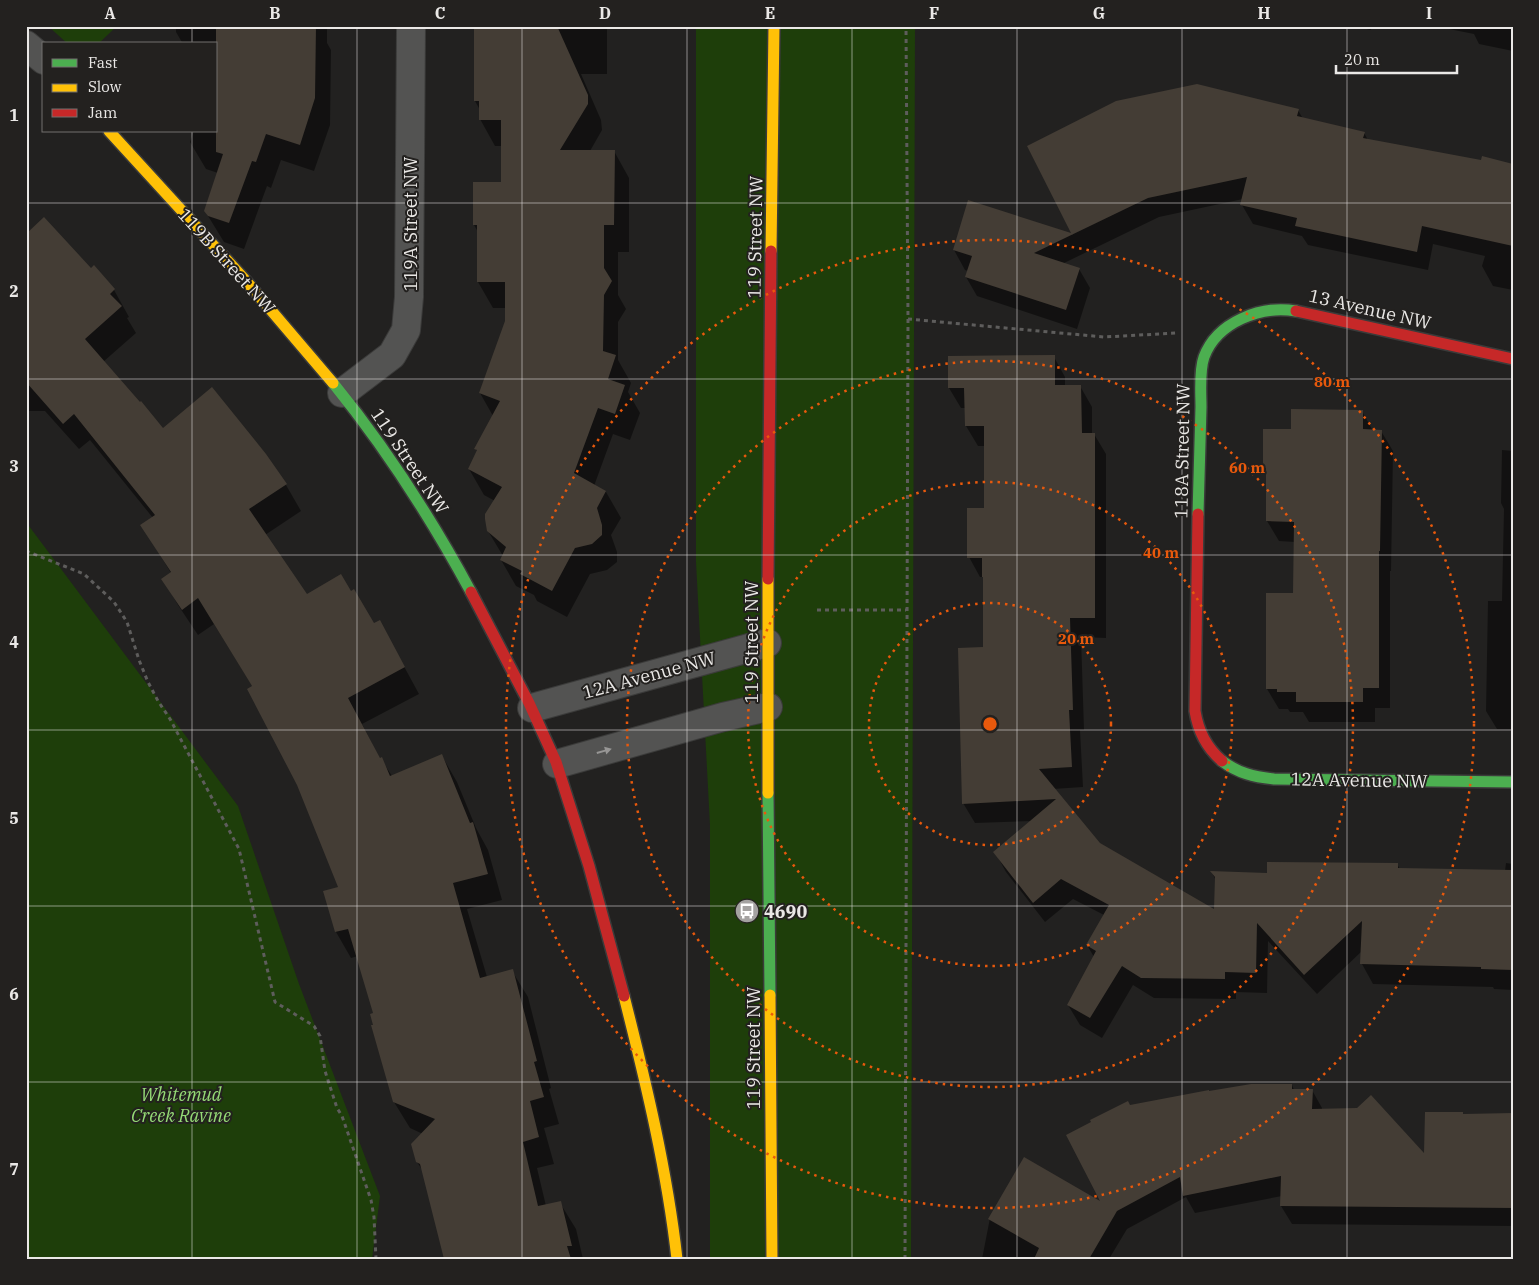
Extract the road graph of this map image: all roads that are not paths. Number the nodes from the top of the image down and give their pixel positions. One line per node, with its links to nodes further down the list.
1 (411, 26): 8 (street, 119A Street NW)
2 (774, 26): 9 (street, 119 Street NW)
3 (26, 45): 4 (street)
4 (42, 58)
5 (110, 132): 8 (street, 119B Street NW)
6 (1222, 330): 7 (street, 13 Avenue NW); 12 (street, 118A Street NW)
7 (1513, 359)
8 (342, 393): 11 (street, 119 Street NW)
9 (767, 642): 10 (street, 119 Street NW); 11 (street, 12A Avenue NW)
10 (768, 706): 13 (street, one-way to 10); 16 (street, 119 Street NW)
11 (532, 708): 13 (street, 119 Street NW)
12 (1212, 754): 14 (street, 12A Avenue NW)
13 (557, 764): 15 (street, 119 Street NW)
14 (1513, 782)
15 (677, 1259)
16 (772, 1259)

